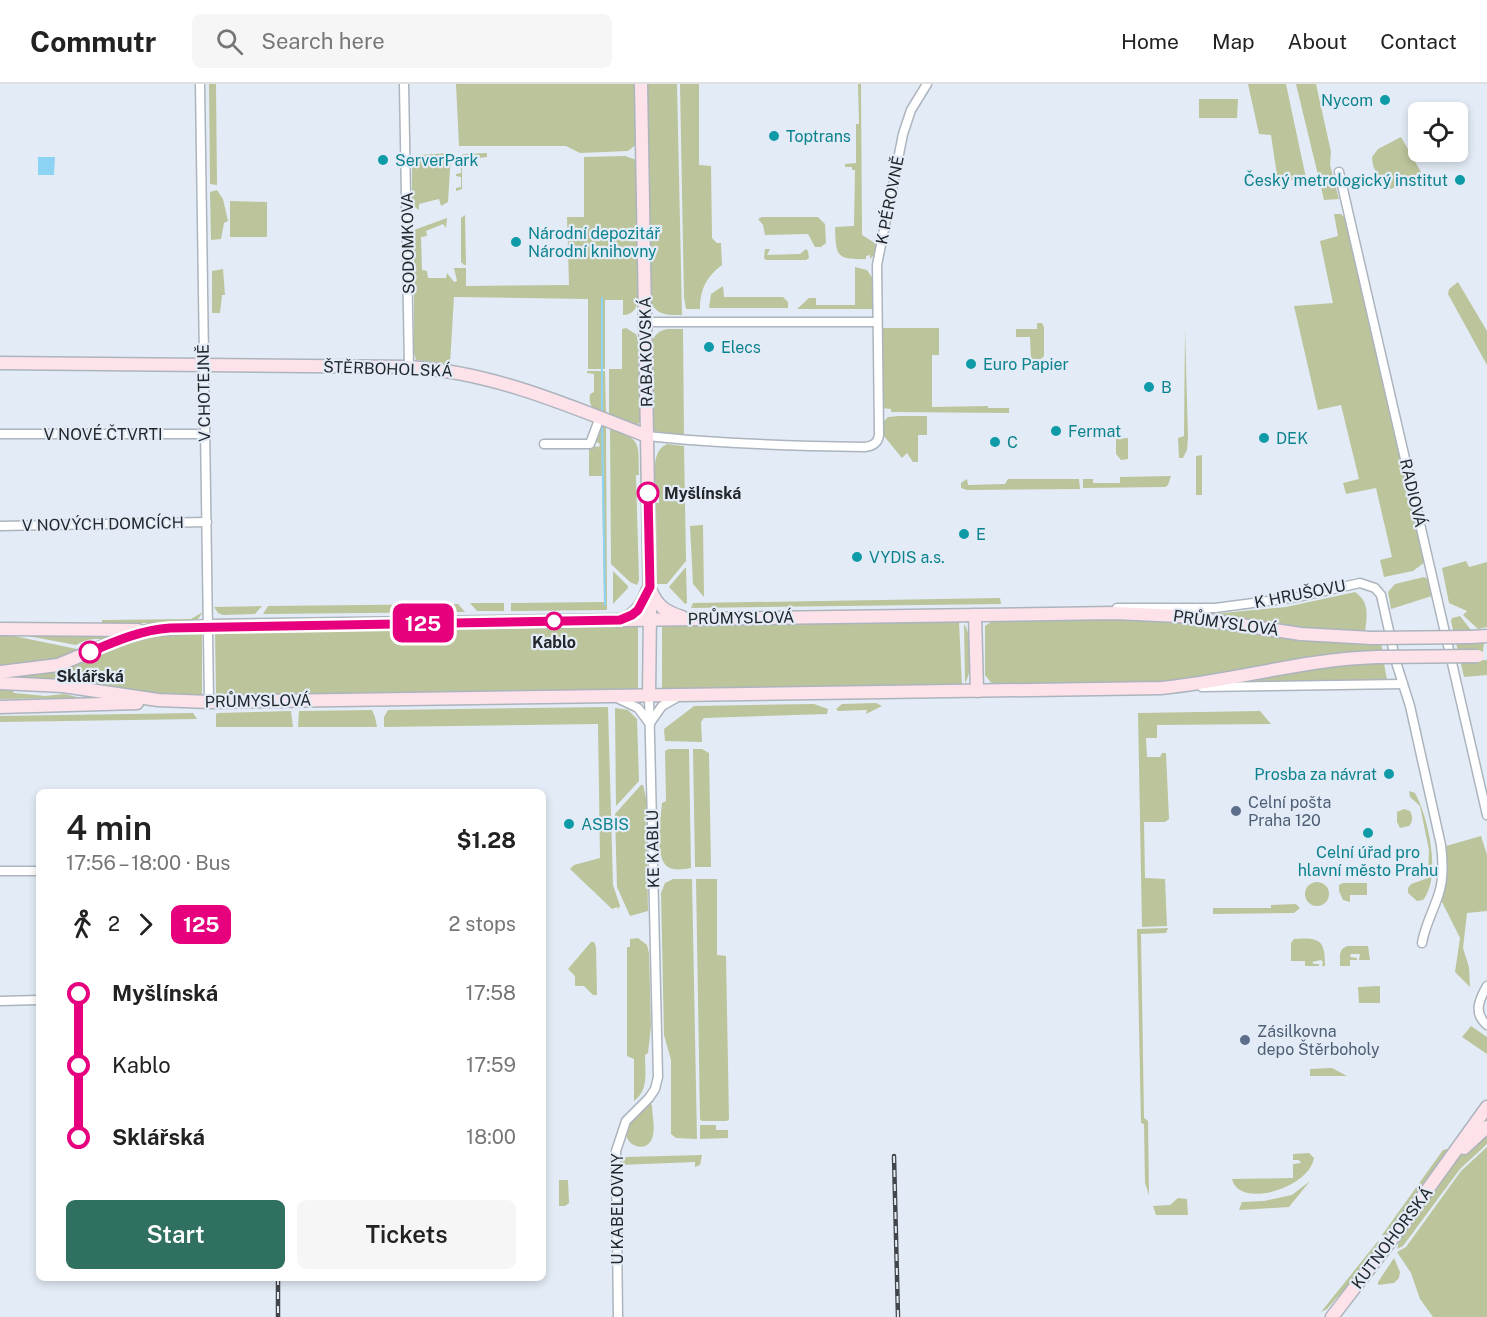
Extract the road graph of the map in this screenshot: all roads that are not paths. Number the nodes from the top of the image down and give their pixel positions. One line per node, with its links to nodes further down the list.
1 (200, 84): 9 (street, V CHOTEJNĚ)
2 (404, 84): 10 (street, SODOMKOVA)
3 (641, 84): 6 (main road, RABAKOVSKÁ)
4 (927, 84): 7 (street, K PÉROVNĚ)
5 (1339, 172): 20 (street, RADIOVÁ)
6 (645, 322): 7 (street); 14 (main road, RABAKOVSKÁ)
7 (877, 322): 16 (street, K PÉROVNĚ)
8 (0, 363): 9 (main road, ŠTĚRBOHOLSKÁ)
9 (204, 365): 10 (main road, ŠTĚRBOHOLSKÁ); 13 (street, V CHOTEJNĚ)
10 (409, 367): 11 (main road, ŠTĚRBOHOLSKÁ)
11 (600, 417): 14 (main road, ŠTĚRBOHOLSKÁ); 15 (street)
12 (0, 434): 13 (street, V NOVÉ ČTVRTI)
13 (205, 434): 17 (street, V CHOTEJNĚ)
14 (647, 436): 16 (street, ŠTĚRBOHOLSKÁ); 21 (main road, RABAKOVSKÁ)
15 (544, 444)
16 (872, 446)
17 (207, 522): 18 (street, V NOVÝCH DOMCÍCH); 27 (street, V CHOTEJNĚ)
18 (0, 526)
19 (1434, 536): 20 (street)
20 (1424, 539): 44 (street, RADIOVÁ)
21 (650, 587): 24 (main road); 25 (main road); 26 (main road, RABAKOVSKÁ)
22 (1088, 614): 23 (main road, PRŮMYSLOVÁ); 30 (main road, PRŮMYSLOVÁ, bridge); 34 (street, K HRUŠOVU)
23 (975, 615): 24 (main road, PRŮMYSLOVÁ); 36 (main road)
24 (690, 619): 26 (main road, PRŮMYSLOVÁ)
25 (620, 620): 26 (main road, PRŮMYSLOVÁ); 27 (main road, PRŮMYSLOVÁ)
26 (650, 620): 38 (main road, KE KABLU)
27 (208, 626): 29 (main road, PRŮMYSLOVÁ); 41 (street, V CHOTEJNĚ)
28 (0, 629): 29 (main road)
29 (151, 630): 32 (main road, PRŮMYSLOVÁ)
30 (1487, 636)
31 (1482, 655): 35 (main road, PRŮMYSLOVÁ, bridge)
32 (0, 672)
33 (0, 683): 40 (main road, PRŮMYSLOVÁ)
34 (1403, 684): 35 (street); 47 (street, K HRUŠOVU)
35 (1161, 688): 36 (main road, PRŮMYSLOVÁ)
36 (977, 691): 39 (main road, PRŮMYSLOVÁ)
37 (611, 696): 38 (main road, PRŮMYSLOVÁ); 41 (main road, PRŮMYSLOVÁ); 43 (street)
38 (649, 696): 39 (main road, PRŮMYSLOVÁ); 43 (street, KE KABLU)
39 (681, 696): 43 (street)
40 (151, 699): 41 (main road, PRŮMYSLOVÁ); 42 (main road)
41 (209, 702)
42 (0, 707)
43 (650, 724): 52 (street, KE KABLU)
44 (1487, 815)
45 (0, 871): 46 (street)
46 (36, 871)
47 (1422, 943)
48 (1487, 986): 51 (street)
49 (36, 1000): 50 (street)
50 (0, 1001)
51 (1487, 1025)
52 (658, 1077): 56 (street, U KABELOVNY)
53 (1487, 1107): 55 (main road, KUTNOHORSKÁ)
54 (1487, 1127): 55 (main road, KUTNOHORSKÁ)
55 (1452, 1158): 57 (main road, KUTNOHORSKÁ)
56 (618, 1317)
57 (1332, 1317)

